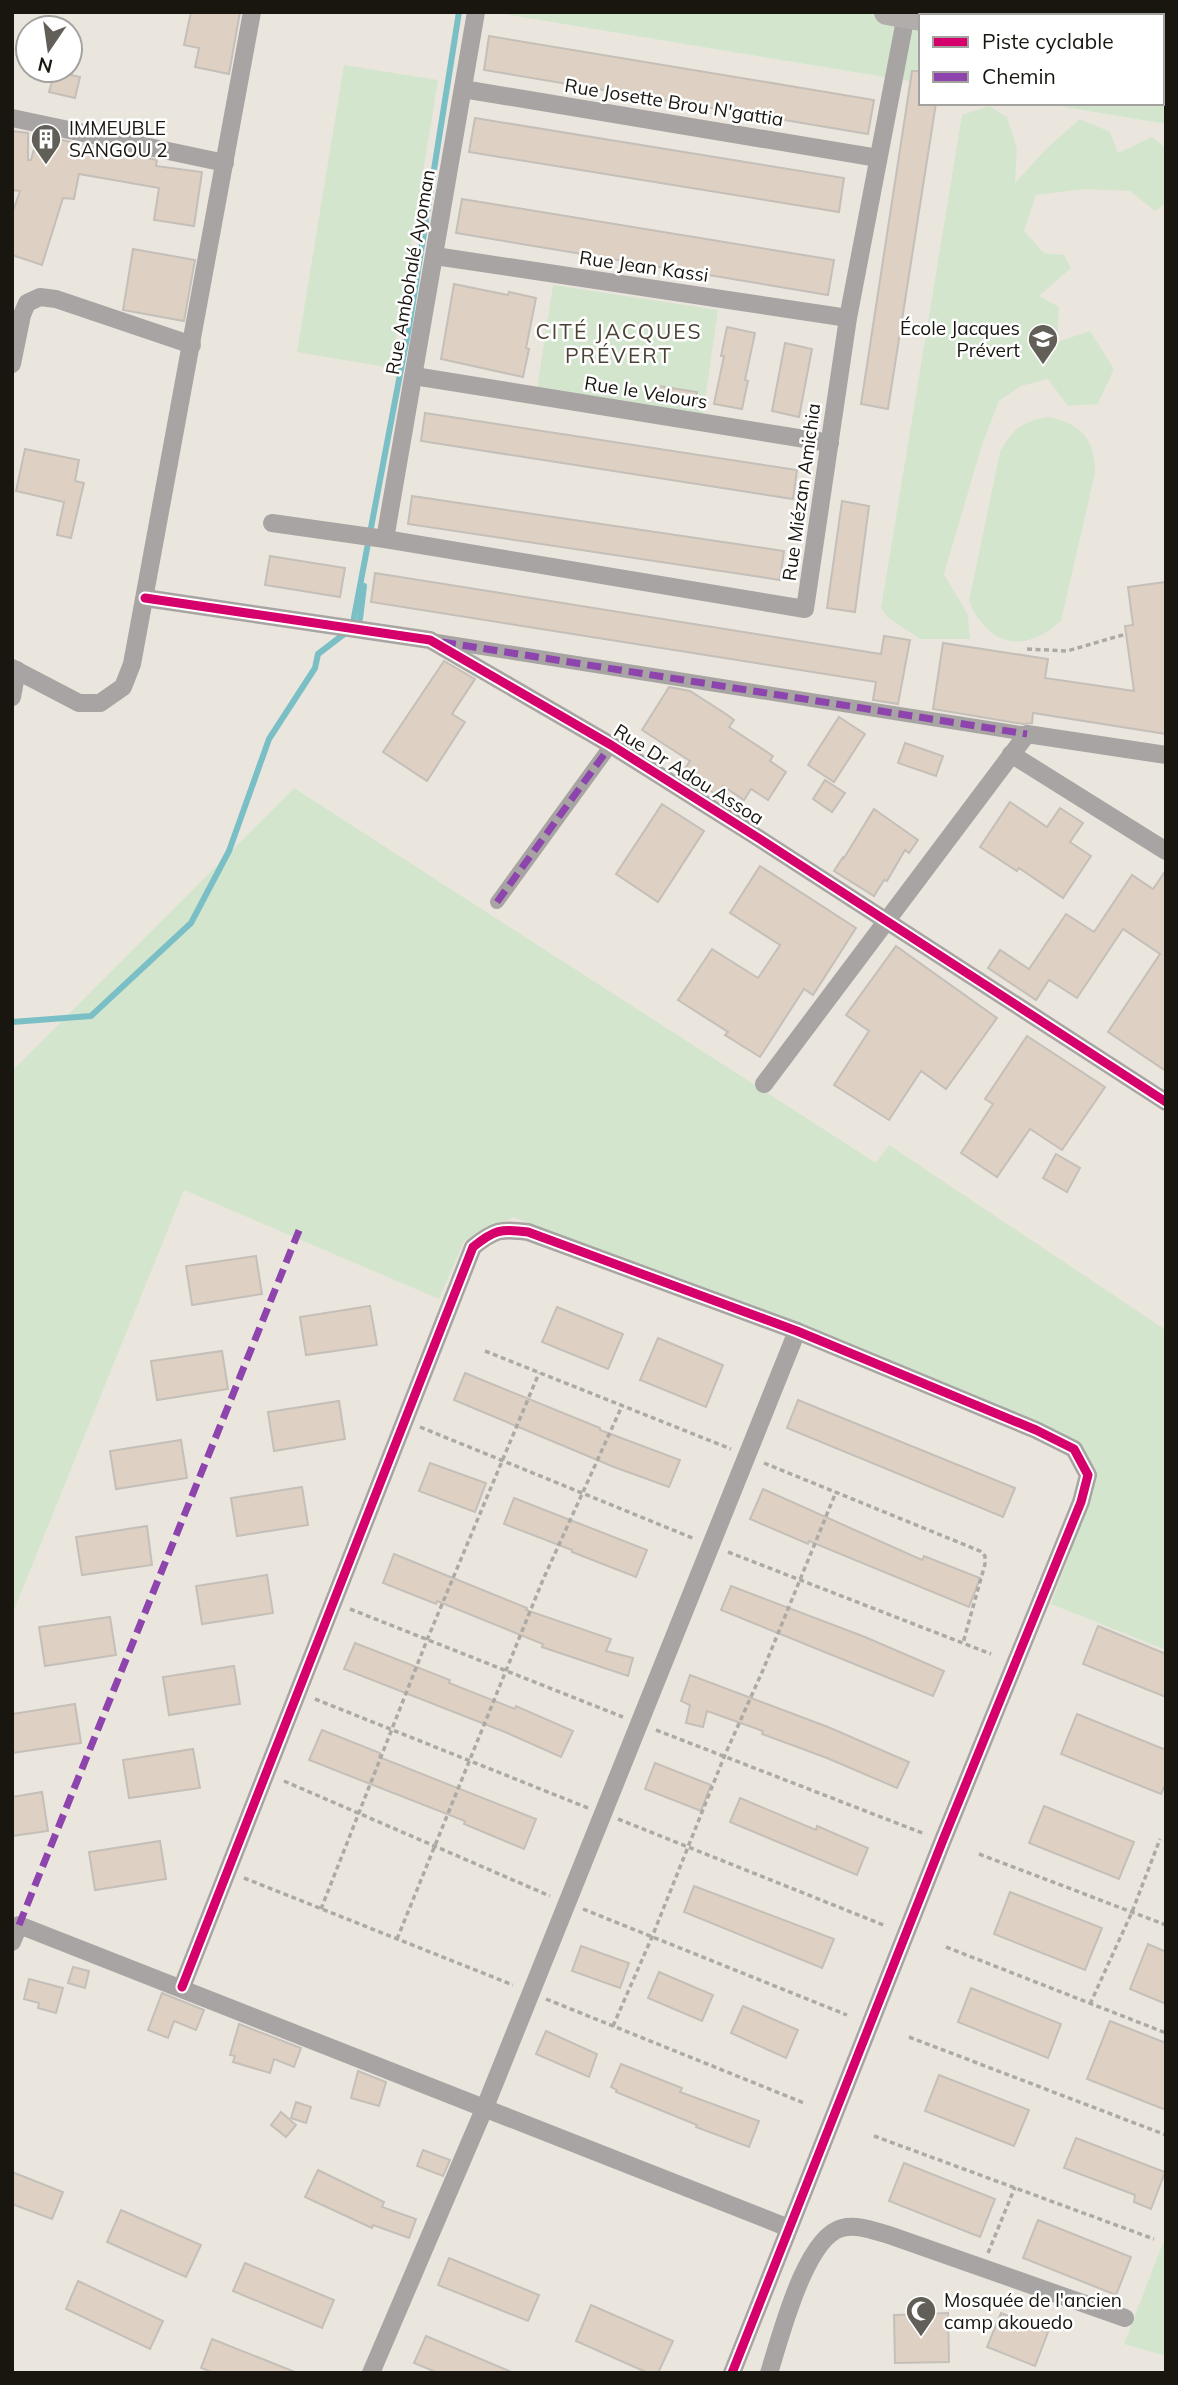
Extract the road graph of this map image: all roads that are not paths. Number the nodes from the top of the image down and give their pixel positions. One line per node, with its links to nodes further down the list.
1 (252, 12): 7 (street)
2 (475, 12): 4 (street, Rue Ambohalé Ayoman)
3 (904, 15): 6 (street, Rue Miézan Amichia)
4 (463, 89): 6 (street, Rue Josette Brou N'gattia); 8 (street, Rue Ambohalé Ayoman)
5 (12, 118): 7 (street)
6 (878, 158): 9 (street, Rue Miézan Amichia)
7 (225, 163): 10 (street)
8 (435, 256): 9 (street, Rue Jean Kassi); 12 (street, Rue Ambohalé Ayoman)
9 (848, 318): 13 (street, Rue Miézan Amichia)
10 (192, 345): 11 (street); 16 (street)
11 (12, 364)
12 (414, 376): 13 (street, Rue le Velours); 15 (street, Rue Ambohalé Ayoman)
13 (830, 443): 15 (street, Rue Miézan Amichia)
14 (272, 523): 15 (street, Rue Miézan Amichia)
15 (385, 539)
16 (145, 598): 17 (street, Rue Dr Adou Assoa); 18 (street)
17 (430, 640): 20 (street); 21 (street, Rue Dr Adou Assoa)
18 (15, 669): 19 (street)
19 (12, 697)
20 (1027, 734): 22 (street); 23 (street)
21 (611, 745): 25 (street); 26 (street, Rue Dr Adou Assoa)
22 (1011, 754): 24 (street); 26 (street)
23 (1166, 755)
24 (1166, 851)
25 (497, 902)
26 (886, 921): 27 (street); 28 (street, Rue Dr Adou Assoa)
27 (764, 1084)
28 (1166, 1102)
29 (797, 1331): 31 (street); 32 (street); 33 (street)
30 (12, 1942): 31 (street)
31 (182, 1987): 32 (street)
32 (485, 2107): 33 (street); 35 (street)
33 (789, 2228): 36 (street)
34 (1125, 2318): 37 (street)
35 (371, 2373)
36 (732, 2373)
37 (769, 2373)

